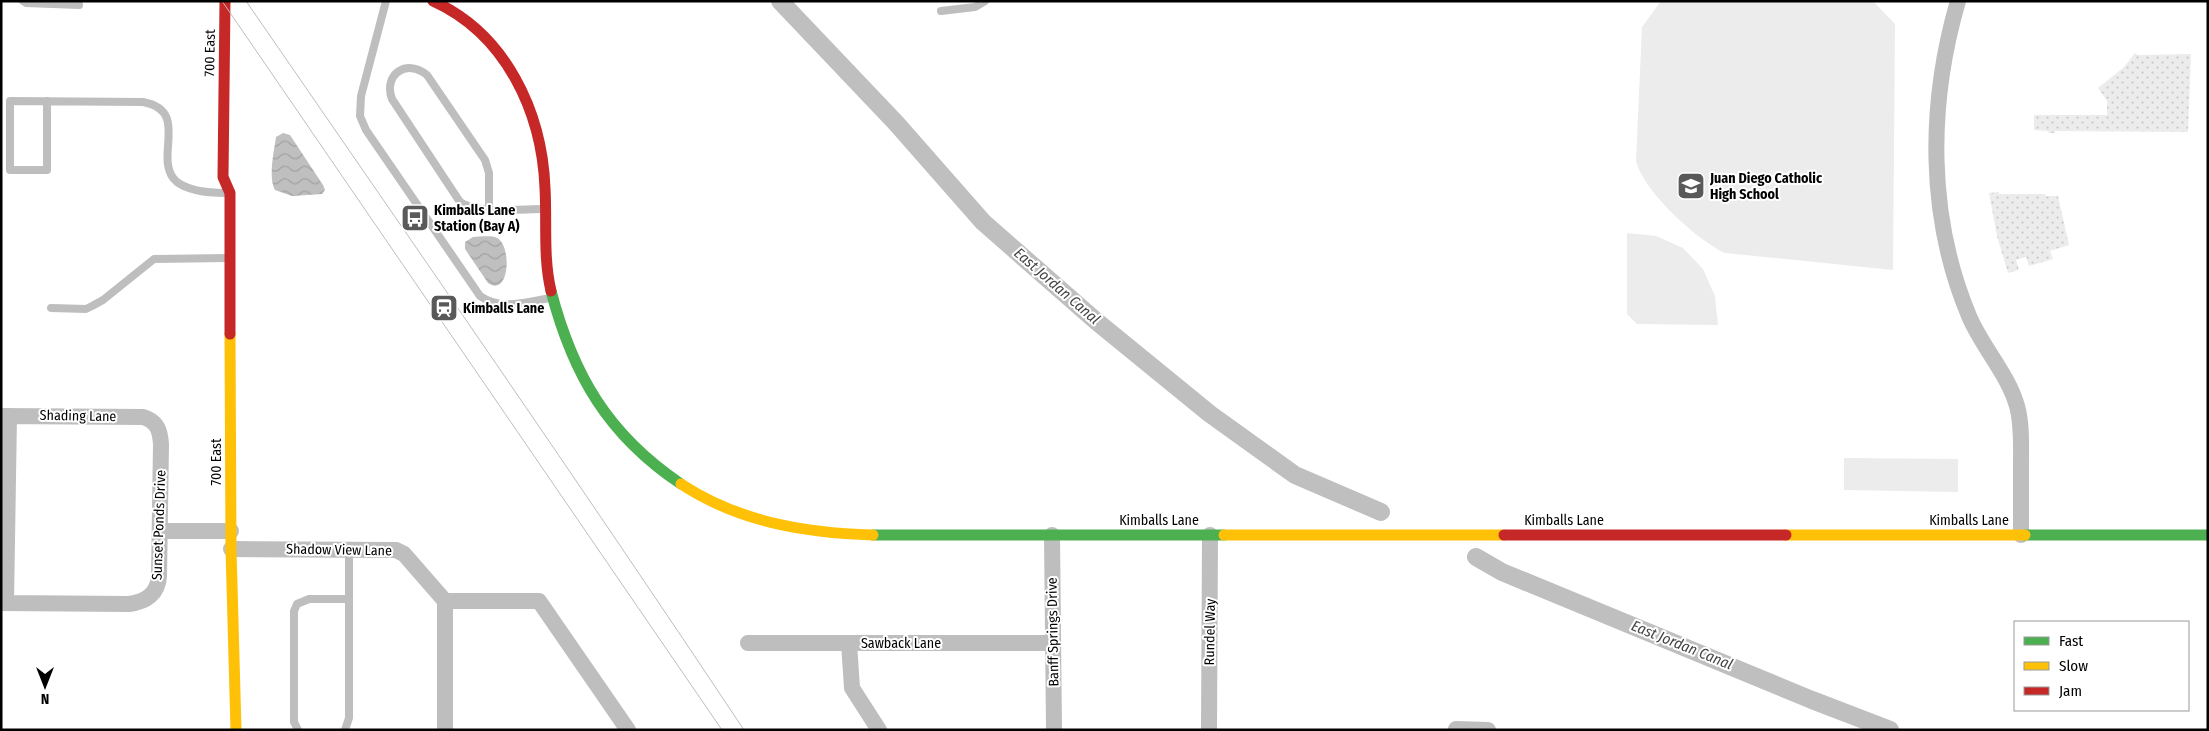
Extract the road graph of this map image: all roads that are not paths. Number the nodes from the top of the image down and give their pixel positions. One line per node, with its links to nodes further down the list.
1 (23, 1): 8 (lane)
2 (225, 1): 12 (street, 700 East)
3 (386, 1): 16 (lane)
4 (425, 1): 7 (street, Kimballs Lane)
5 (985, 1): 9 (lane)
6 (1958, 1): 24 (street)
7 (438, 3): 14 (street, Kimballs Lane)
8 (78, 5)
9 (941, 12)
10 (47, 101): 10 (lane); 12 (lane)
11 (236, 177): 12 (street, 700 East)
12 (230, 193): 15 (street, 700 East)
13 (489, 208): 13 (lane); 14 (lane)
14 (545, 209): 16 (street, Kimballs Lane)
15 (231, 258): 17 (lane); 21 (street, 700 East)
16 (552, 298): 22 (street, Kimballs Lane)
17 (51, 308)
18 (5, 416): 19 (street, Shading Lane); 30 (street)
19 (154, 423): 20 (street, Sunset Ponds Drive)
20 (160, 531): 21 (street); 30 (street, Sunset Ponds Drive)
21 (231, 531): 27 (street, 700 East)
22 (1052, 535): 23 (street, Kimballs Lane); 33 (street, Banff Springs Drive)
23 (1210, 535): 24 (street, Kimballs Lane); 42 (street, Rundel Way)
24 (2022, 535): 25 (street, Kimballs Lane)
25 (2208, 535)
26 (349, 549): 27 (street, Shadow View Lane); 28 (lane); 29 (street, Shadow View Lane)
27 (231, 550): 35 (street, 700 East)
28 (349, 599): 36 (lane); 37 (lane)
29 (445, 601): 38 (street); 39 (street)
30 (4, 603)
31 (748, 643): 32 (street, Sawback Lane)
32 (849, 643): 33 (street, Sawback Lane); 40 (street)
33 (1053, 643): 41 (street, Banff Springs Drive)
34 (1456, 729): 43 (street)
35 (236, 730)
36 (298, 730)
37 (345, 730)
38 (444, 730)
39 (628, 730)
40 (879, 730)
41 (1054, 730)
42 (1209, 730)
43 (1488, 730)

